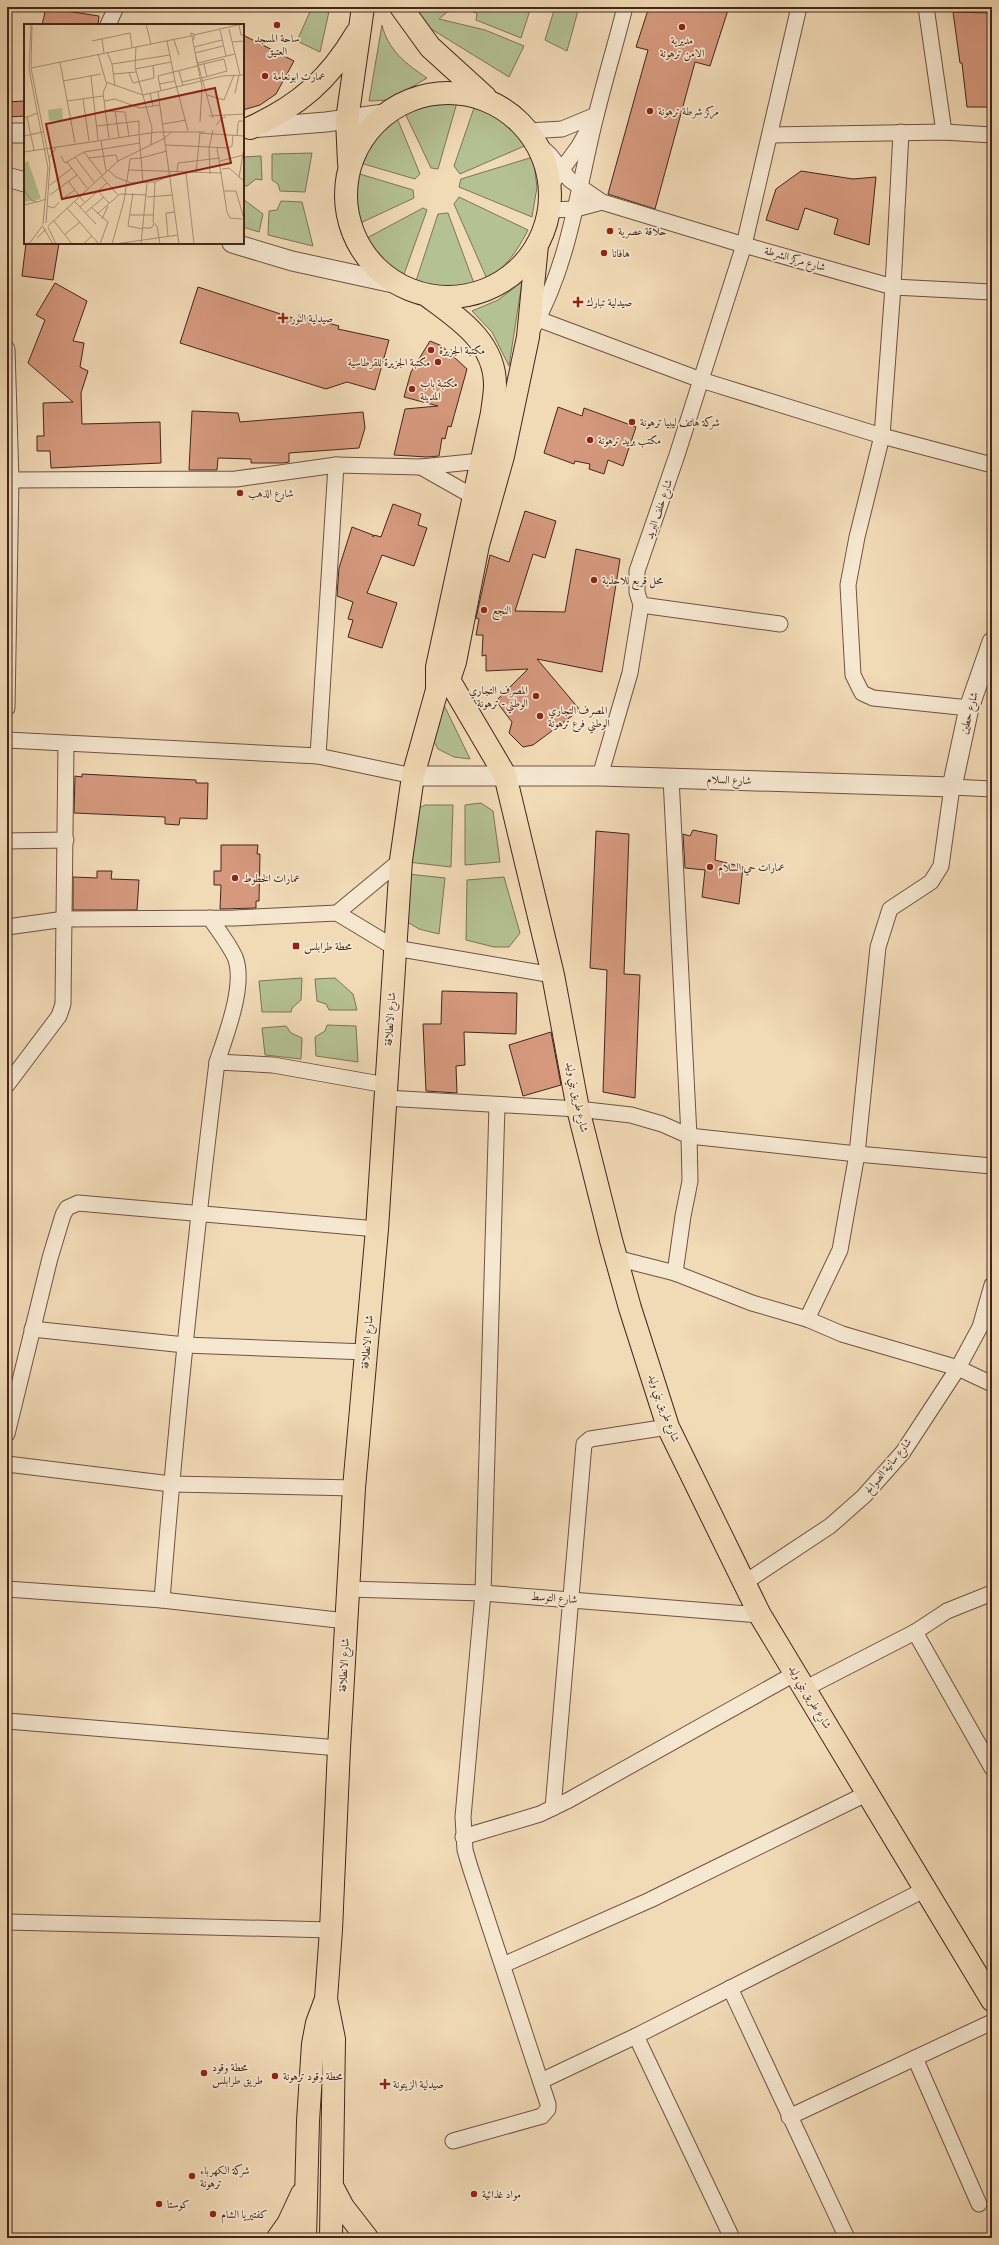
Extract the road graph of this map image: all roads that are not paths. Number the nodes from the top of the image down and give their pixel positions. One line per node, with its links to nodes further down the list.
1 (116, 7): 7 (street)
2 (401, 7): 8 (main road)
3 (625, 7): 10 (street)
4 (799, 7): 17 (street, شارع خلف البريد)
5 (926, 7): 14 (street)
6 (361, 17): 11 (main road); 12 (main road)
7 (108, 24)
8 (489, 101): 9 (main road); 19 (main road)
9 (384, 114): 11 (street); 20 (main road)
10 (596, 115): 19 (street); 22 (street); 24 (street)
11 (347, 120): 12 (street); 20 (main road)
12 (246, 128)
13 (901, 132): 14 (street); 17 (street); 32 (street)
14 (944, 132): 18 (street)
15 (7, 133): 16 (street)
16 (24, 133)
17 (770, 134): 30 (street, شارع خلف البريد)
18 (992, 135)
19 (532, 136): 22 (main road)
20 (349, 166): 31 (main road)
21 (7, 177): 23 (street)
22 (556, 178): 24 (street, شارع مركز الشرطة); 27 (main road)
23 (24, 182)
24 (581, 188): 25 (street, شارع مركز الشرطة); 26 (street)
25 (602, 202): 26 (street); 30 (street, شارع مركز الشرطة)
26 (576, 209): 27 (street); 35 (street)
27 (549, 210): 29 (main road)
28 (235, 244): 31 (street)
29 (537, 245): 34 (main road); 36 (main road)
30 (744, 245): 32 (street, شارع مركز الشرطة); 38 (street, شارع خلف البريد)
31 (393, 283): 34 (main road)
32 (893, 287): 33 (street, شارع مركز الشرطة); 39 (street)
33 (992, 292)
34 (429, 297): 40 (main road)
35 (538, 319): 36 (street); 38 (street)
36 (528, 337): 49 (main road)
37 (7, 349): 44 (street)
38 (701, 380): 39 (street); 46 (street, شارع خلف البريد)
39 (882, 436): 42 (street); 51 (street)
40 (481, 461): 43 (street); 45 (main road)
41 (336, 464): 43 (street); 44 (street); 54 (street)
42 (992, 465)
43 (421, 467): 45 (street)
44 (9, 480): 50 (street)
45 (474, 497): 49 (main road)
46 (641, 605): 47 (street); 57 (street, شارع خلف البريد)
47 (780, 624)
48 (992, 642): 51 (street, شارع حطين)
49 (443, 685): 55 (main road, شارع طريق بني وليد); 56 (main road, شارع الانطلاقة)
50 (7, 708)
51 (969, 708): 59 (street, شارع حطين)
52 (7, 740): 53 (street)
53 (66, 744): 54 (street); 61 (street)
54 (318, 756): 56 (street)
55 (505, 775): 56 (street, شارع السلام); 57 (street, شارع السلام); 69 (main road, شارع طريق بني وليد)
56 (413, 776): 63 (main road, شارع الانطلاقة)
57 (600, 776): 58 (street, شارع السلام)
58 (671, 778): 59 (street, شارع السلام); 75 (street)
59 (952, 786): 60 (street); 76 (street)
60 (992, 789)
61 (66, 840): 62 (street); 66 (street)
62 (7, 841)
63 (401, 860): 64 (street); 68 (main road, شارع الانطلاقة)
64 (336, 913): 65 (street); 68 (street)
65 (210, 918): 66 (street); 70 (street)
66 (65, 919): 67 (street); 71 (street)
67 (7, 927)
68 (395, 948): 69 (street); 72 (main road, شارع الانطلاقة)
69 (554, 975): 74 (main road, شارع طريق بني وليد)
70 (217, 1062): 72 (street); 78 (street)
71 (7, 1085)
72 (385, 1092): 73 (street); 79 (main road, شارع الانطلاقة)
73 (497, 1105): 74 (street); 97 (street)
74 (578, 1109): 75 (street); 80 (main road, شارع طريق بني وليد)
75 (689, 1136): 76 (street); 81 (street)
76 (857, 1154): 77 (street); 83 (street)
77 (992, 1166)
78 (198, 1212): 79 (street); 84 (street); 85 (street)
79 (377, 1229): 86 (main road, شارع الانطلاقة)
80 (616, 1258): 81 (street); 89 (main road, شارع طريق بني وليد)
81 (675, 1273): 83 (street)
82 (992, 1285): 87 (street, شارع سانية الصوالح)
83 (807, 1319): 87 (street)
84 (32, 1329): 85 (street); 90 (street)
85 (185, 1345): 86 (street); 92 (street)
86 (367, 1352): 93 (main road, شارع الانطلاقة)
87 (958, 1368): 88 (street); 94 (street, شارع سانية الصوالح)
88 (992, 1384)
89 (668, 1427): 94 (main road, شارع طريق بني وليد); 100 (street)
90 (7, 1434)
91 (7, 1464): 92 (street)
92 (171, 1484): 93 (street); 99 (street)
93 (354, 1488): 95 (main road, شارع الانطلاقة)
94 (744, 1583): 101 (main road, شارع طريق بني وليد)
95 (348, 1588): 97 (street, شارع التوسط); 102 (main road, شارع الانطلاقة)
96 (7, 1589): 99 (street)
97 (483, 1593): 100 (street, شارع التوسط); 110 (street)
98 (992, 1594): 103 (street)
99 (162, 1600): 102 (street)
100 (570, 1600): 101 (street, شارع التوسط); 109 (street)
101 (760, 1615): 104 (main road, شارع طريق بني وليد)
102 (346, 1621): 106 (main road, شارع الانطلاقة)
103 (915, 1632): 104 (street); 107 (street)
104 (801, 1681): 108 (main road, شارع طريق بني وليد); 109 (street)
105 (7, 1721): 106 (street)
106 (339, 1748): 113 (main road, شارع الانطلاقة)
107 (992, 1766)
108 (868, 1793): 111 (main road, شارع طريق بني وليد); 114 (street)
109 (553, 1808): 110 (street)
110 (463, 1837): 114 (street)
111 (926, 1889): 115 (street); 117 (main road, شارع طريق بني وليد)
112 (7, 1922): 113 (street)
113 (331, 1930): 116 (main road, شارع الانطلاقة)
114 (503, 1965): 121 (street)
115 (730, 1988): 119 (street); 122 (street)
116 (326, 1999): 124 (main road); 125 (main road)
117 (992, 2000)
118 (992, 2022): 120 (street)
119 (636, 2036): 121 (street); 131 (street)
120 (915, 2058): 122 (street); 126 (street)
121 (541, 2081): 123 (street)
122 (790, 2117): 132 (street)
123 (453, 2141)
124 (306, 2180): 127 (main road); 128 (main road)
125 (330, 2184): 129 (main road); 130 (main road)
126 (979, 2204)
127 (278, 2238)
128 (305, 2238)
129 (331, 2238)
130 (367, 2238)
131 (732, 2238)
132 (848, 2238)

